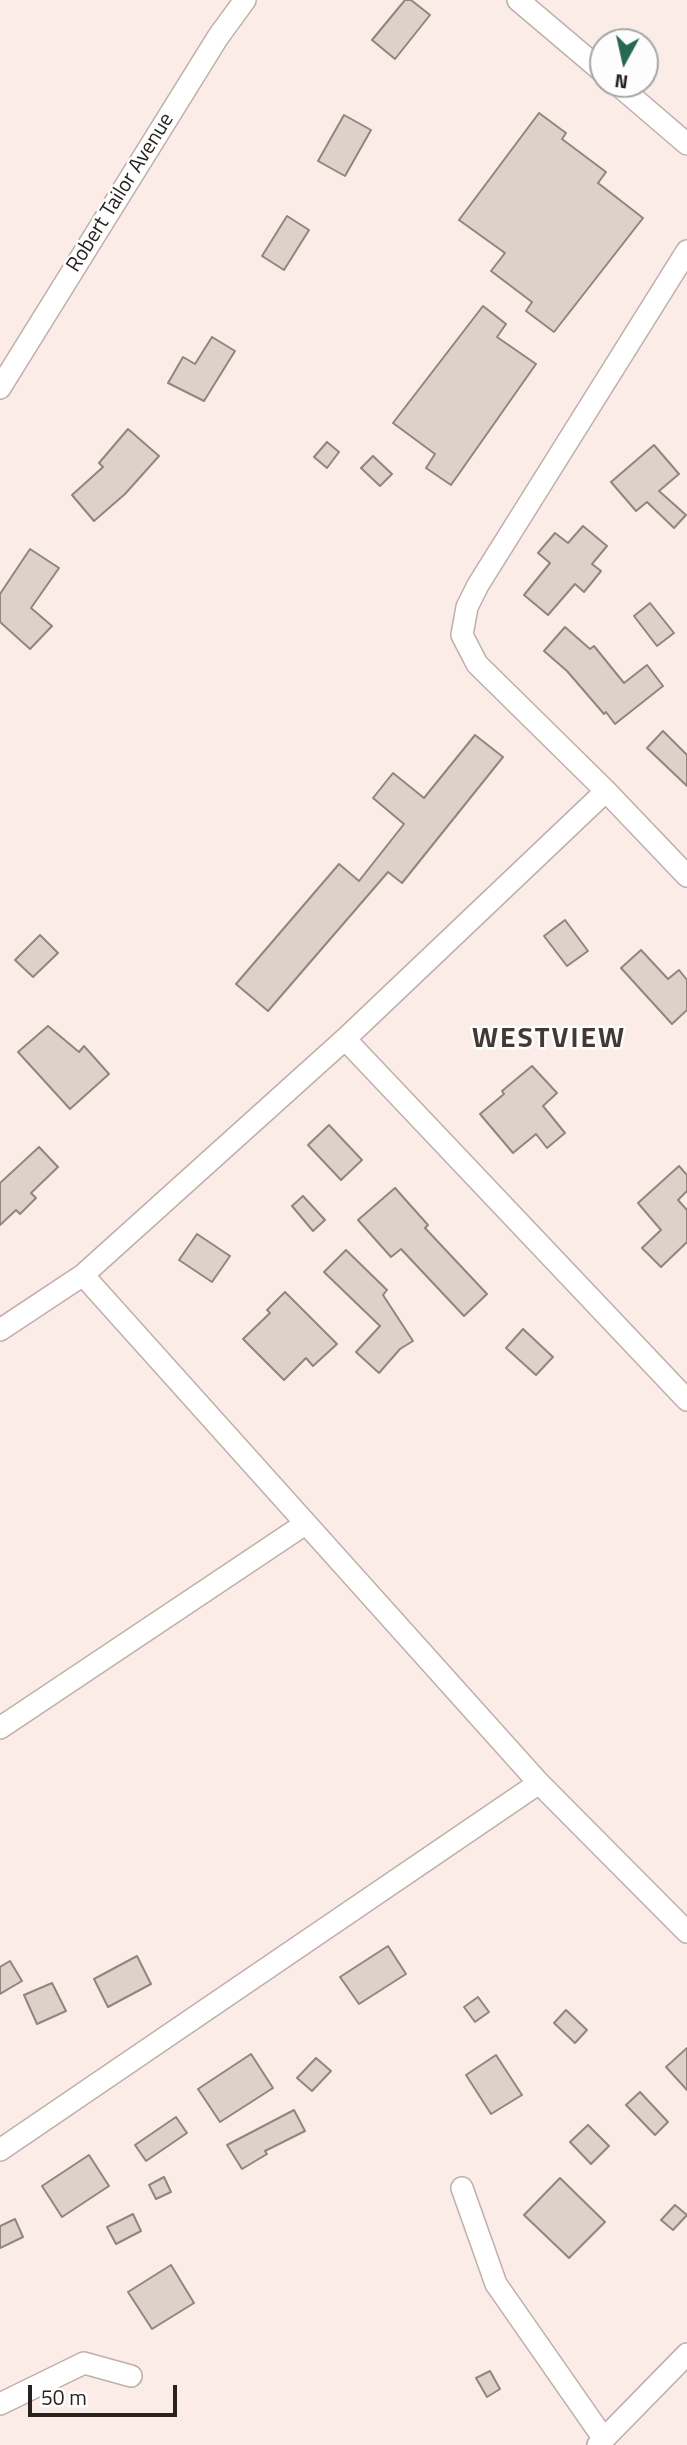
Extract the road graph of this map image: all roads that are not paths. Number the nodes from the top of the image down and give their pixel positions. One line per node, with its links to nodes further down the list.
1 (245, 0): 7 (street, Robert Tailor Avenue)
2 (518, 0): 3 (street)
3 (589, 60)
4 (633, 98): 5 (street)
5 (687, 144)
6 (687, 251): 8 (street)
7 (0, 388)
8 (606, 791): 9 (street); 10 (street)
9 (687, 876)
10 (345, 1039): 11 (street); 13 (street)
11 (83, 1275): 12 (street); 14 (street)
12 (0, 1331)
13 (687, 1400)
14 (304, 1524): 15 (street); 16 (street)
15 (0, 1728)
16 (539, 1783): 17 (street); 18 (street)
17 (687, 1933)
18 (0, 2150)
19 (462, 2188): 23 (street)
20 (687, 2354): 23 (street)
21 (131, 2376): 22 (street)
22 (0, 2404)
23 (601, 2442)

